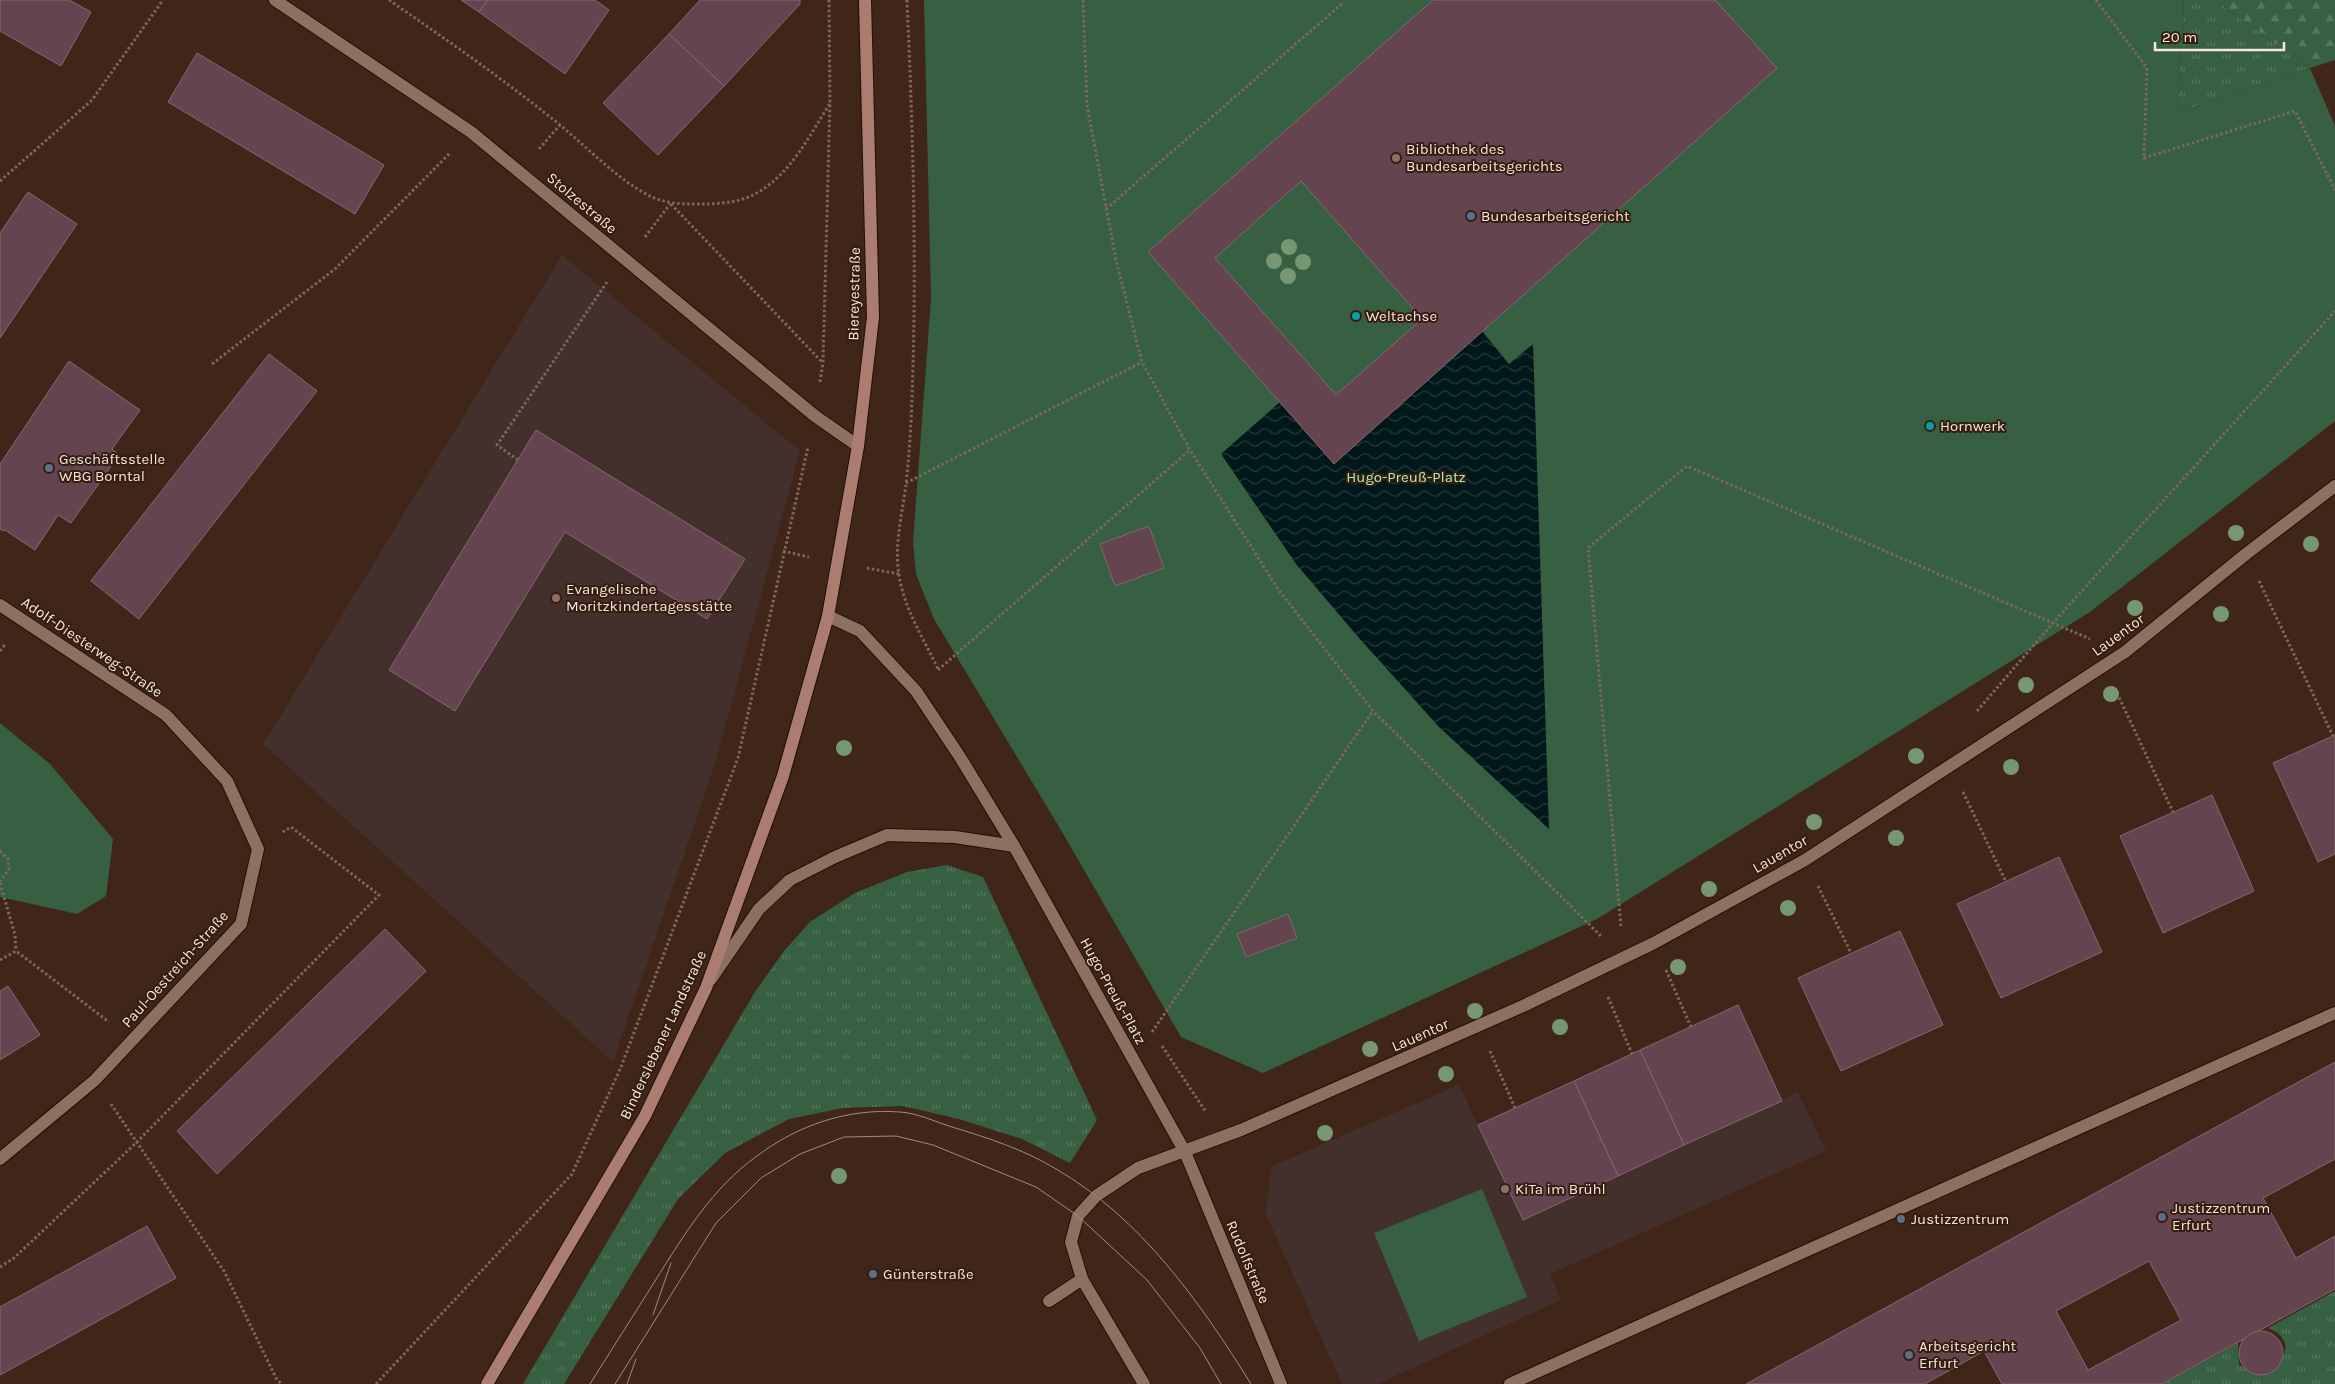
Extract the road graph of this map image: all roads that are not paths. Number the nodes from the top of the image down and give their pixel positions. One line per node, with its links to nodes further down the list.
1 (274, 0): 3 (street, Stolzestraße)
2 (865, 0): 3 (main road, Biereyestraße)
3 (858, 446): 6 (main road, Biereyestraße)
4 (2335, 486): 11 (street, Lauentor)
5 (0, 605): 8 (street, Adolf-Diesterweg-Straße)
6 (828, 616): 7 (street, Hugo-Preuß-Platz); 9 (main road, Binderslebener Landstraße)
7 (1014, 846): 9 (street); 11 (street, Hugo-Preuß-Platz)
8 (258, 849): 12 (street, Paul-Oestreich-Straße)
9 (706, 988): 15 (main road, Binderslebener Landstraße)
10 (2335, 1013): 18 (street)
11 (1185, 1152): 13 (street); 17 (street, Rudolfstraße)
12 (0, 1159)
13 (1082, 1280): 14 (street); 16 (street)
14 (1049, 1301)
15 (487, 1384)
16 (1144, 1384)
17 (1281, 1384)
18 (1510, 1384)

